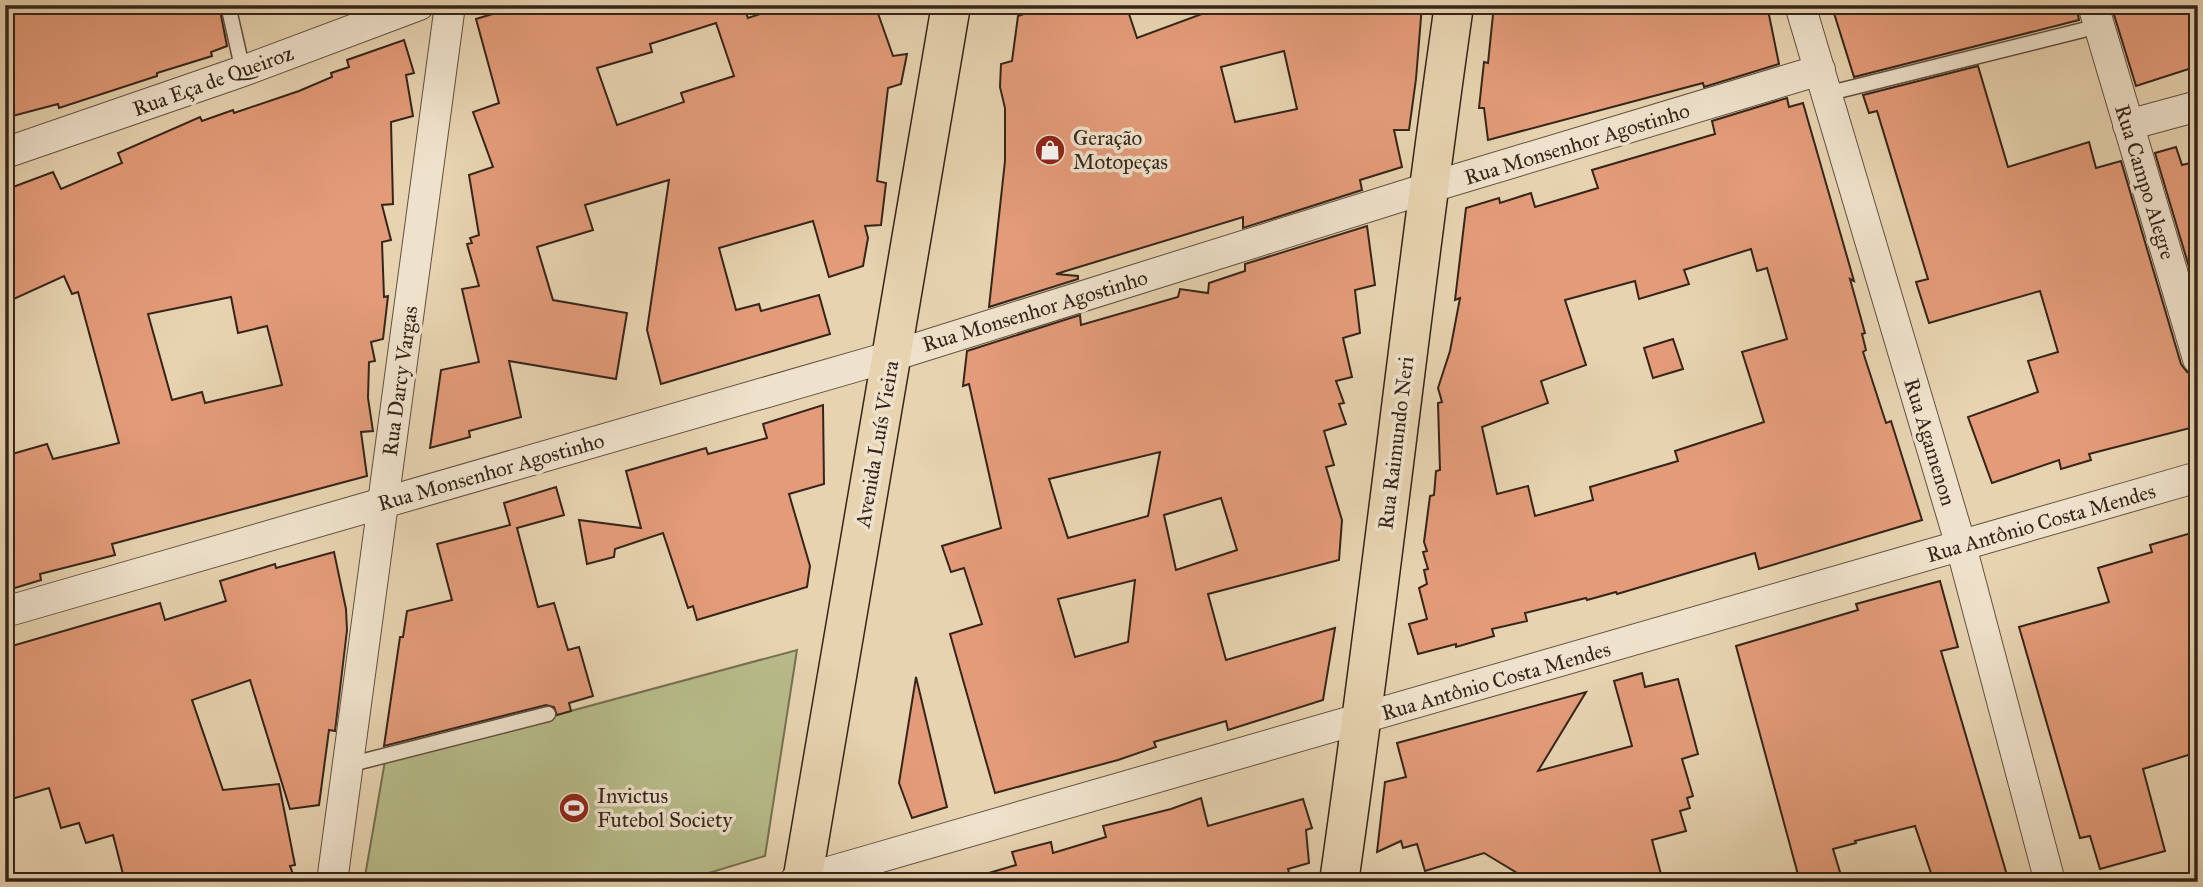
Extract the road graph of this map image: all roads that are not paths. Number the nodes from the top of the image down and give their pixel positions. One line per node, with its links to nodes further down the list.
1 (228, 5): 8 (lane)
2 (419, 5): 8 (street, Rua Eça de Queiroz)
3 (450, 5): 17 (street, Rua Darcy Vargas)
4 (951, 5): 14 (main road, Avenida Luís Vieira)
5 (1454, 5): 13 (main road, Rua Raimundo Neri)
6 (1800, 5): 9 (street, Rua Agamenon)
7 (2096, 15): 9 (lane); 11 (street, Rua Campo Alegre)
8 (243, 71): 12 (street, Rua Eça de Queiroz)
9 (1823, 82): 13 (street, Rua Monsenhor Agostinho); 18 (street, Rua Agamenon)
10 (2198, 106): 11 (street)
11 (2128, 125): 15 (street, Rua Campo Alegre)
12 (5, 153)
13 (1428, 188): 14 (street, Rua Monsenhor Agostinho); 21 (main road, Rua Raimundo Neri)
14 (892, 356): 17 (street, Rua Monsenhor Agostinho); 23 (main road, Avenida Luís Vieira)
15 (2198, 359)
16 (2198, 477): 18 (street, Rua Antônio Costa Mendes)
17 (383, 503): 19 (street, Rua Monsenhor Agostinho); 22 (street, Rua Darcy Vargas)
18 (1961, 546): 21 (street, Rua Antônio Costa Mendes); 26 (street, Rua Agamenon)
19 (5, 612)
20 (548, 714): 22 (lane)
21 (1362, 719): 23 (street, Rua Antônio Costa Mendes); 25 (main road, Rua Raimundo Neri)
22 (348, 765): 24 (street, Rua Darcy Vargas)
23 (799, 881)
24 (332, 882)
25 (1339, 882)
26 (2050, 882)

